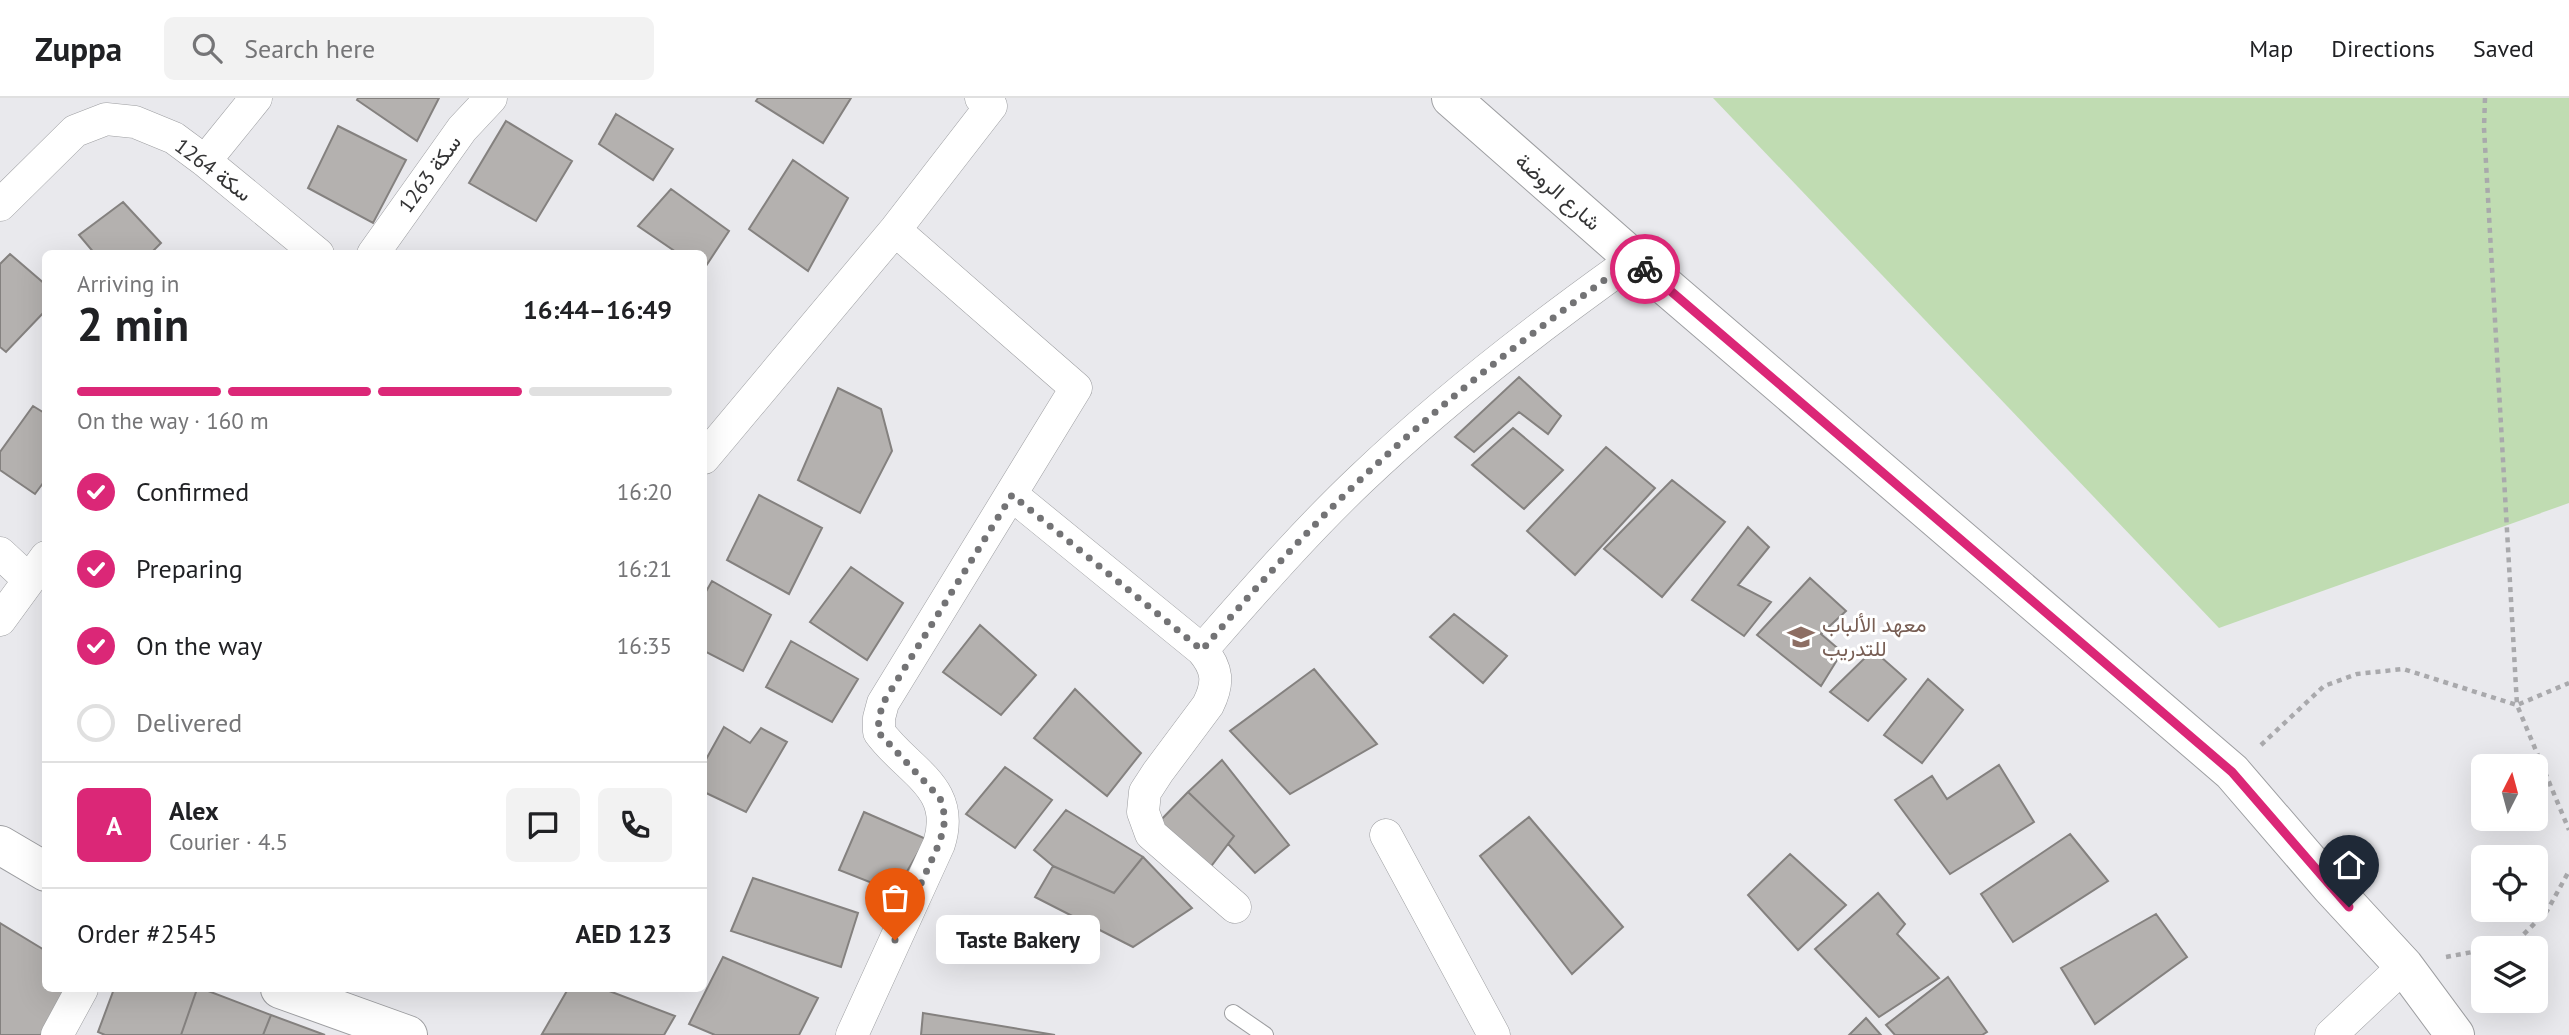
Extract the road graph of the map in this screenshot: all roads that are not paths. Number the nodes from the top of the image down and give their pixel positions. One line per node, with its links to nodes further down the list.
1 (256, 98): 5 (street)
2 (491, 98): 9 (street, سكة 1263)
3 (981, 98): 7 (street)
4 (1451, 98): 10 (main road, شارع الروضة)
5 (205, 161): 6 (street, سكة 1264); 8 (street, سكة 1264)
6 (0, 205)
7 (895, 230): 11 (street); 12 (street)
8 (313, 250)
9 (376, 250)
10 (1634, 259): 16 (street); 21 (main road, شارع الروضة)
11 (707, 454)
12 (1012, 495): 16 (street); 29 (street)
13 (0, 553): 14 (street)
14 (37, 569): 15 (street)
15 (0, 620)
16 (1202, 650): 20 (street)
17 (1386, 835): 31 (street)
18 (0, 845): 19 (main road)
19 (42, 870)
20 (1236, 907)
21 (2404, 966): 32 (street); 33 (main road, شارع الروضة)
22 (80, 992): 27 (street)
23 (296, 992): 24 (main road)
24 (335, 999): 26 (main road)
25 (1233, 1013): 30 (lane)
26 (367, 1029): 28 (main road)
27 (57, 1035)
28 (408, 1035)
29 (852, 1035)
30 (1265, 1035)
31 (1494, 1035)
32 (2331, 1035)
33 (2455, 1035)

